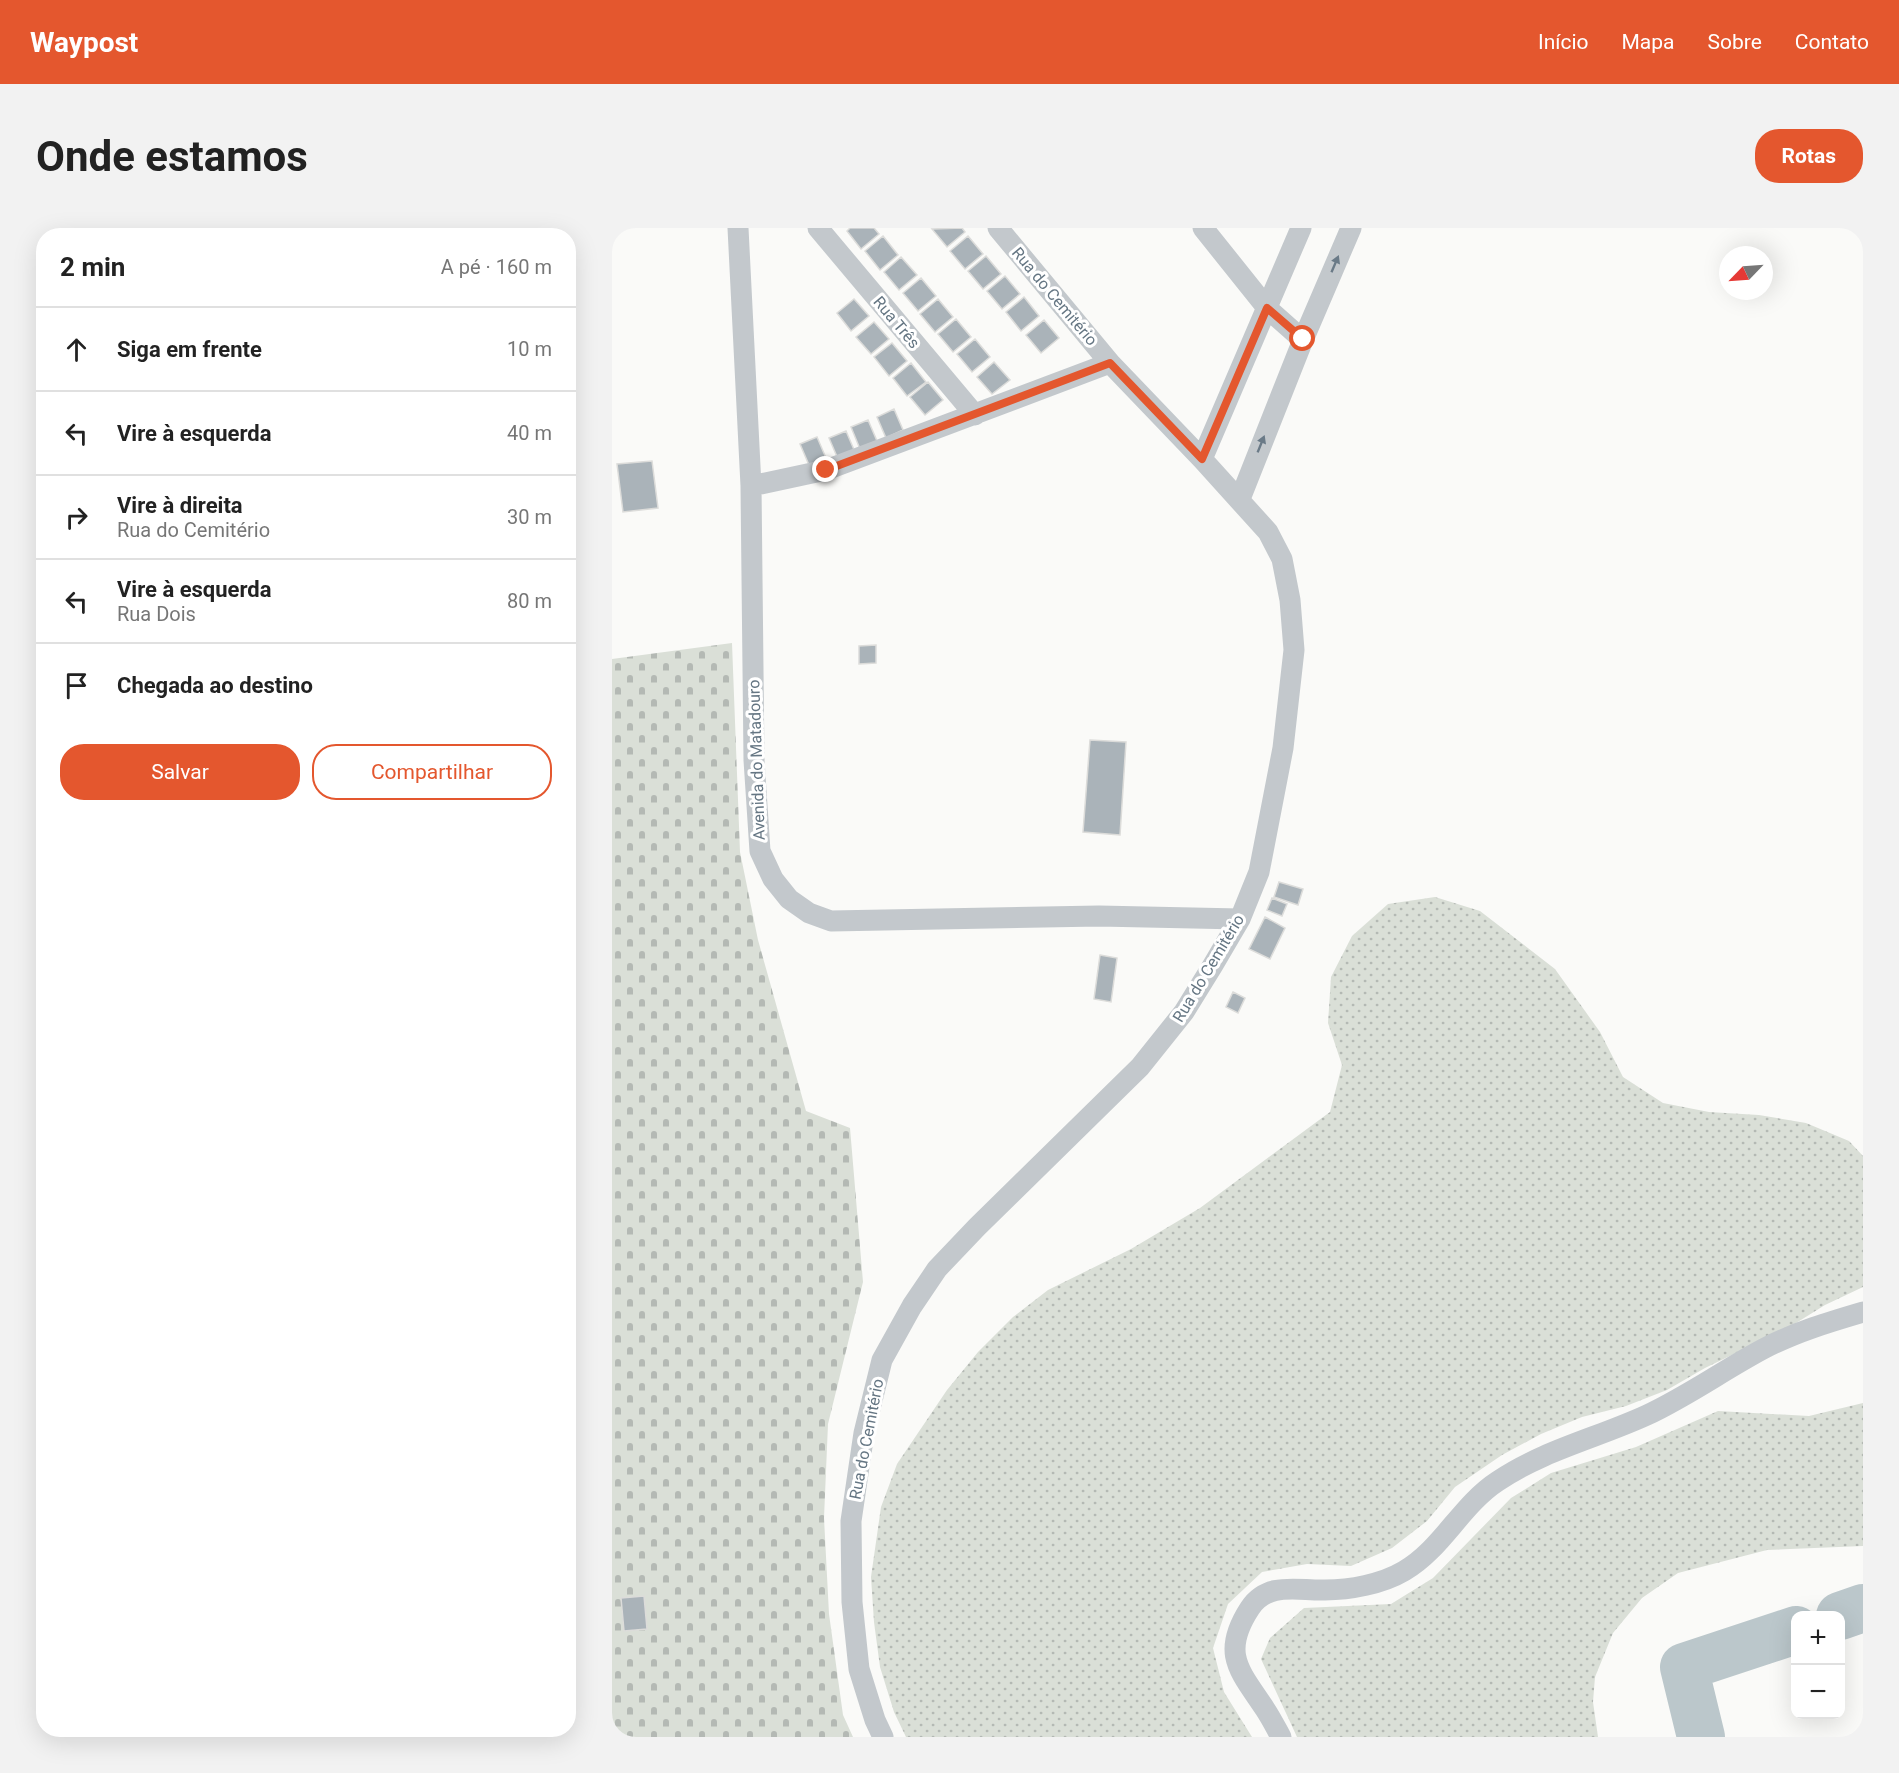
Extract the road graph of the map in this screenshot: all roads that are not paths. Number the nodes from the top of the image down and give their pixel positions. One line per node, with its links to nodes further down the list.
1 (738, 228): 12 (street, Avenida do Matadouro)
2 (818, 228): 10 (street, Rua Três)
3 (998, 228): 9 (street, Rua do Cemitério)
4 (1203, 228): 7 (street)
5 (1301, 228): 7 (street)
6 (1351, 228): 8 (street, one-way to 6)
7 (1267, 308): 8 (street); 11 (street)
8 (1303, 339): 13 (street, one-way to 8)
9 (1110, 363): 10 (street); 11 (street, Rua do Cemitério)
10 (975, 415): 12 (street)
11 (1202, 459): 13 (street, Rua do Cemitério)
12 (752, 486): 14 (street, Avenida do Matadouro)
13 (1240, 499): 14 (street, Rua do Cemitério)
14 (1240, 919): 16 (street, Rua do Cemitério)
15 (1863, 1312): 17 (street)
16 (883, 1737)
17 (1281, 1737)

